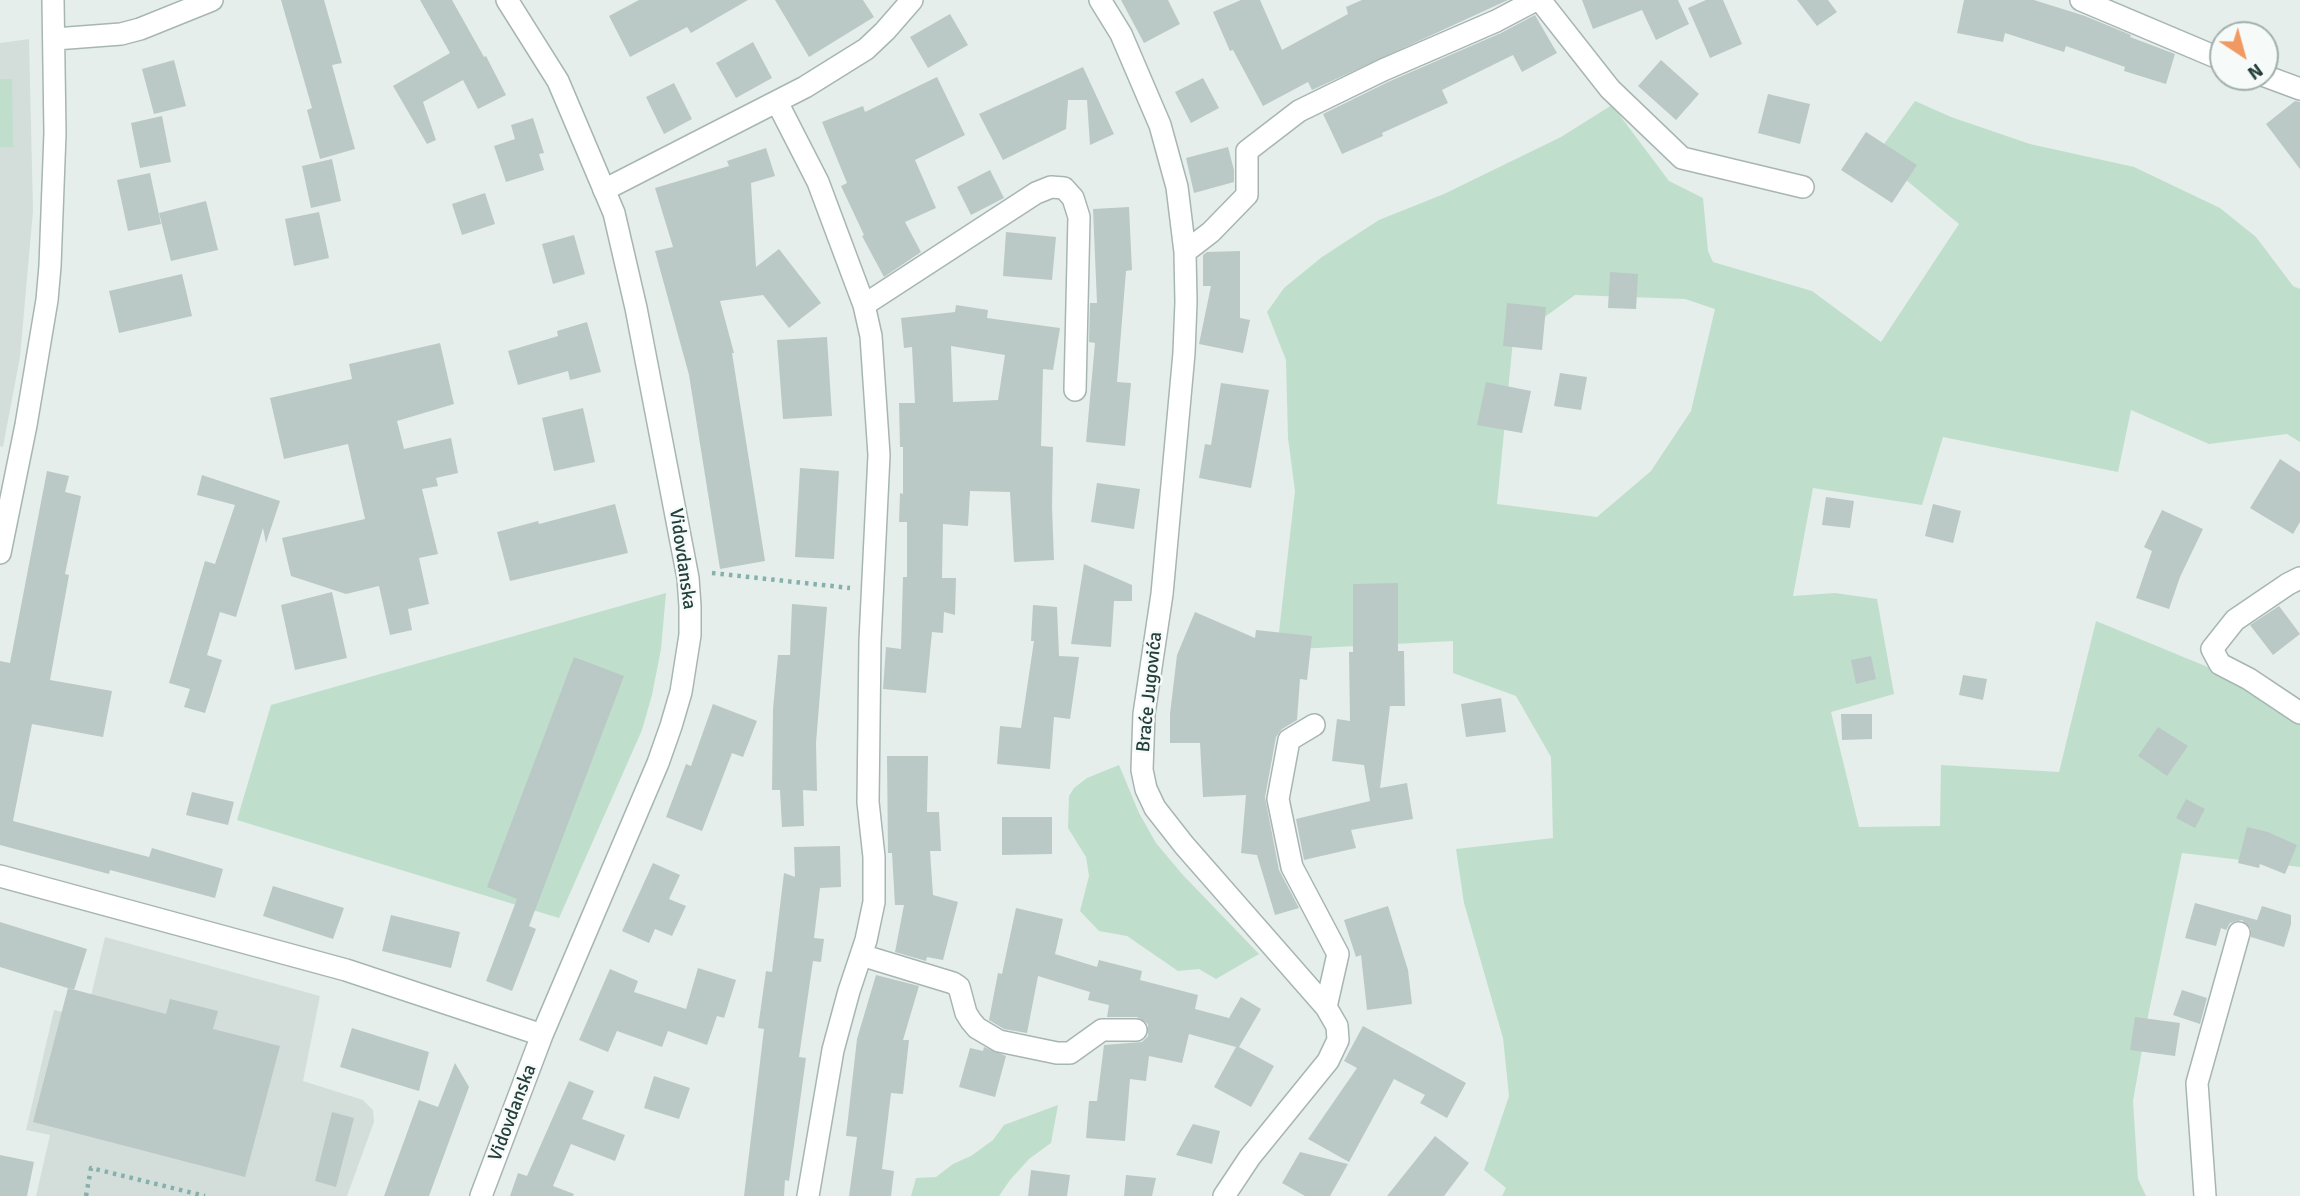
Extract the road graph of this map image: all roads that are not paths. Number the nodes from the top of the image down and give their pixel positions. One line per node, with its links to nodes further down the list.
1 (53, 0): 8 (street)
2 (212, 0): 8 (street)
3 (507, 0): 14 (street, Vidovdanska)
4 (912, 0): 12 (street)
5 (1100, 0): 15 (street, Braće Jugovića)
6 (1538, 0): 13 (street); 15 (street)
7 (2081, 0): 9 (street)
8 (55, 39): 18 (street)
9 (2209, 54)
10 (2279, 81): 11 (street)
11 (2300, 89)
12 (777, 102): 14 (street); 16 (street)
13 (1803, 187)
14 (604, 190): 27 (street, Vidovdanska)
15 (1185, 251): 25 (street, Braće Jugovića)
16 (864, 305): 17 (street); 24 (street)
17 (1075, 390)
18 (0, 553)
19 (2300, 578): 20 (street)
20 (2300, 713)
21 (1314, 725): 25 (street)
22 (0, 876): 27 (street)
23 (2239, 933): 31 (street)
24 (861, 955): 26 (street); 29 (street)
25 (1326, 1007): 30 (street, Braće Jugovića)
26 (1136, 1030)
27 (542, 1035): 28 (street, Vidovdanska)
28 (481, 1196)
29 (808, 1196)
30 (1224, 1196)
31 (2205, 1196)

